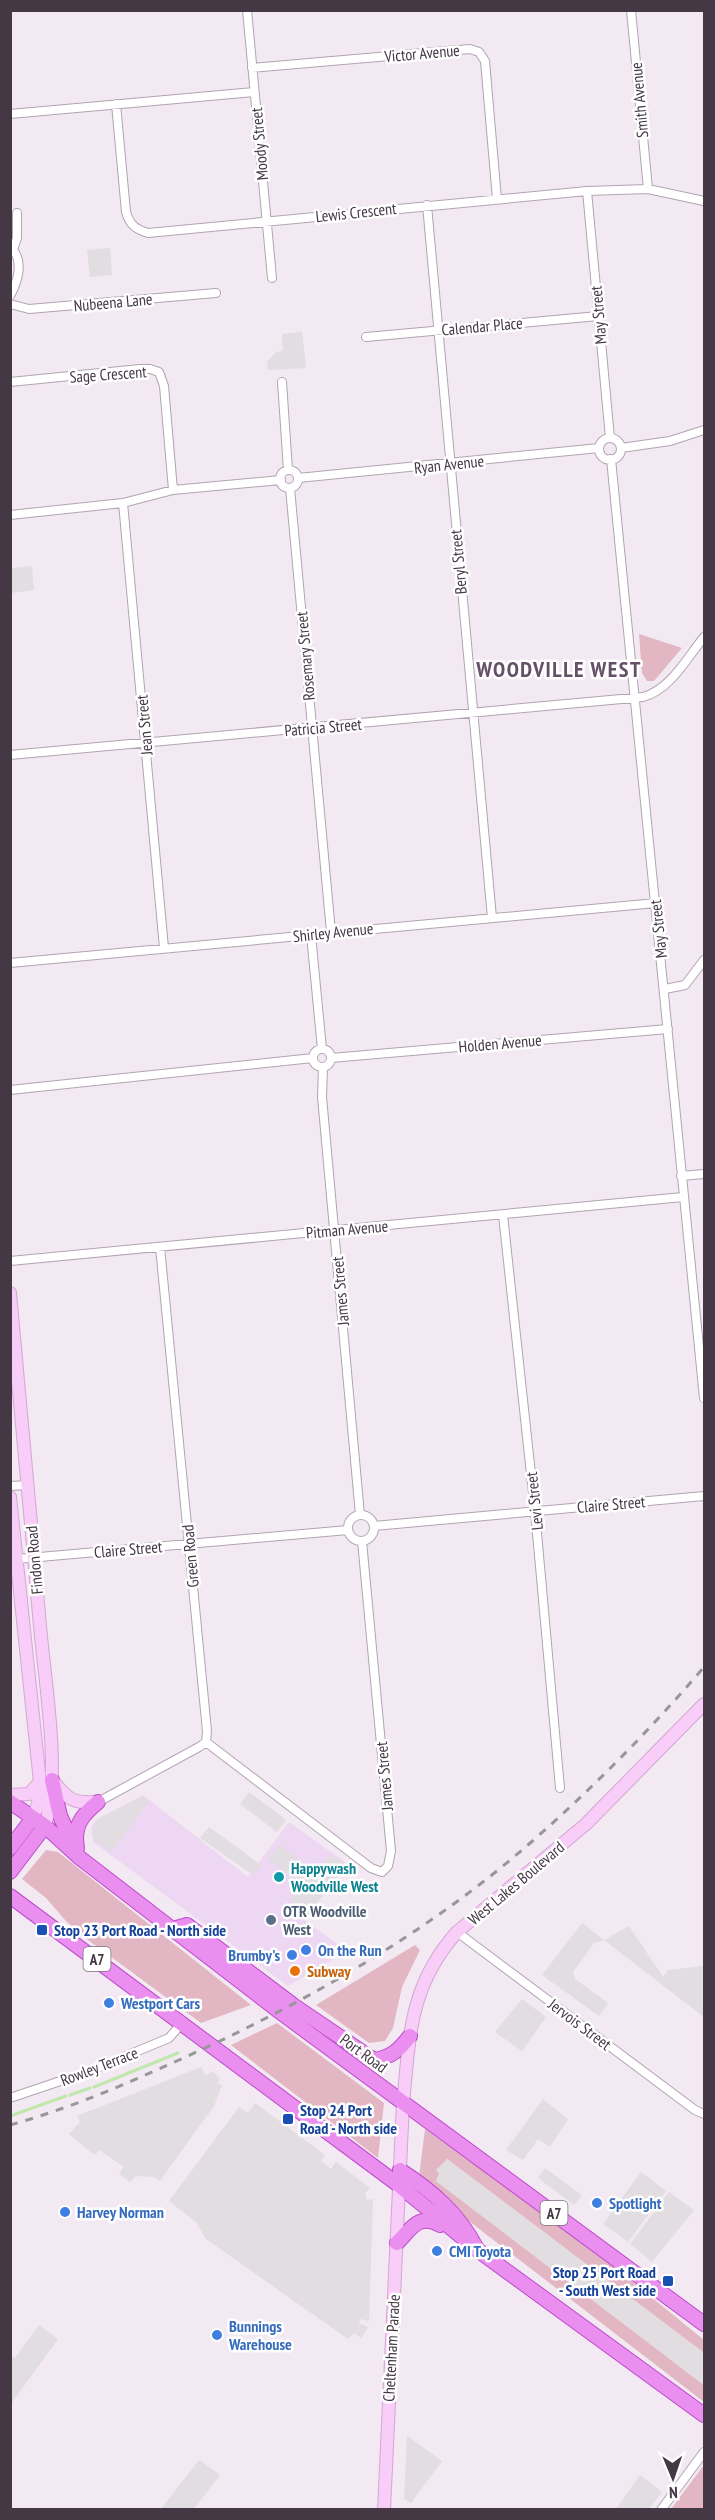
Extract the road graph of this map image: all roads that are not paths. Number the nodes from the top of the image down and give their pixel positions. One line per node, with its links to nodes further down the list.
1 (247, 10): 3 (street, Moody Street)
2 (631, 10): 7 (street, Smith Avenue)
3 (252, 68): 4 (street, Moody Street); 9 (street, Victor Avenue)
4 (254, 92): 5 (street); 13 (street, Moody Street)
5 (116, 104): 6 (street); 13 (street, Lewis Crescent)
6 (10, 114)
7 (648, 189): 8 (street, Lewis Crescent); 10 (street, Lewis Crescent)
8 (587, 191): 9 (street, Lewis Crescent); 18 (street, May Street)
9 (497, 199): 11 (street, Lewis Crescent)
10 (705, 201)
11 (427, 205): 13 (street, Lewis Crescent); 19 (street, Beryl Street)
12 (16, 213): 16 (street)
13 (267, 221): 14 (street, Moody Street)
14 (272, 278)
15 (216, 293): 17 (street, Nubeena Lane)
16 (10, 296)
17 (10, 304)
18 (598, 316): 19 (street, Calendar Place); 24 (street, May Street)
19 (439, 330): 20 (street, Calendar Place); 28 (street, Beryl Street)
20 (366, 337)
21 (10, 382): 33 (street, Sage Crescent)
22 (282, 382): 29 (street)
23 (705, 430): 26 (street)
24 (610, 438): 25 (street); 26 (street)
25 (599, 448): 27 (street); 28 (street, Ryan Avenue)
26 (621, 448): 27 (street)
27 (611, 459): 37 (street, May Street)
28 (450, 464): 30 (street, Ryan Avenue); 38 (street, Beryl Street)
29 (288, 470): 30 (street); 31 (street)
30 (298, 478): 32 (street)
31 (281, 480): 32 (street); 33 (street)
32 (290, 488): 39 (street, Rosemary Street)
33 (173, 490): 34 (street)
34 (123, 503): 35 (street); 40 (street, Jean Street)
35 (10, 515)
36 (705, 637): 37 (street, Patricia Street)
37 (635, 698): 38 (street, Patricia Street); 42 (street, May Street)
38 (473, 713): 39 (street, Patricia Street); 43 (street, Beryl Street)
39 (312, 728): 40 (street, Patricia Street); 44 (street, Rosemary Street)
40 (145, 743): 41 (street, Patricia Street); 46 (street, Jean Street)
41 (10, 755)
42 (656, 903): 43 (street, Shirley Avenue); 49 (street, May Street)
43 (492, 918): 44 (street, Shirley Avenue)
44 (331, 932): 45 (street, Shirley Avenue)
45 (311, 935): 46 (street, Shirley Avenue); 51 (street)
46 (164, 948): 48 (street, Shirley Avenue)
47 (705, 960): 49 (street)
48 (10, 963)
49 (665, 989): 50 (street, May Street)
50 (668, 1029): 52 (street, Holden Avenue); 57 (street, May Street)
51 (322, 1048): 52 (street); 53 (street)
52 (332, 1058): 54 (street)
53 (313, 1059): 54 (street); 55 (street)
54 (323, 1067): 60 (street, James Street)
55 (10, 1090)
56 (705, 1174): 57 (street)
57 (681, 1176): 58 (street, May Street)
58 (683, 1197): 59 (street, Pitman Avenue); 64 (street, May Street)
59 (503, 1215): 60 (street, Pitman Avenue); 69 (street, Levi Street)
60 (334, 1230): 61 (street, Pitman Avenue); 70 (street, James Street)
61 (160, 1247): 62 (street, Pitman Avenue); 74 (street, Green Road)
62 (10, 1261)
63 (10, 1293): 65 (main road, Findon Road)
64 (705, 1398)
65 (28, 1485): 66 (street); 75 (main road, Findon Road)
66 (10, 1486)
67 (705, 1496): 69 (street, Claire Street)
68 (10, 1497): 76 (main road, Findon Road)
69 (535, 1511): 71 (street, Claire Street); 80 (street, Levi Street)
70 (360, 1515): 71 (street); 72 (street)
71 (374, 1526): 73 (street)
72 (348, 1530): 73 (street); 74 (street, Claire Street)
73 (362, 1541): 78 (street, James Street)
74 (189, 1543): 75 (street, Claire Street); 78 (street, Green Road)
75 (34, 1558): 76 (street, Claire Street); 79 (main road, Findon Road)
76 (17, 1559): 79 (main road, Findon Road)
77 (705, 1704): 91 (main road, West Lakes Boulevard)
78 (206, 1742): 83 (street)
79 (46, 1781): 81 (main road); 83 (main road); 84 (main road, Findon Road); 85 (main road, Findon Road); 87 (highway)
80 (560, 1788)
81 (10, 1795)
82 (10, 1802): 84 (highway, Port Road / A7)
83 (98, 1802): 87 (highway)
84 (33, 1818): 85 (highway, Port Road / A7); 86 (highway)
85 (45, 1826): 87 (highway, Port Road / A7); 88 (highway)
86 (10, 1848)
87 (80, 1858): 90 (highway, Port Road / A7)
88 (10, 1872)
89 (10, 1896): 92 (highway, A7)
90 (173, 1929): 93 (highway); 95 (highway, Port Road / A7)
91 (457, 1932): 93 (main road, West Lakes Boulevard); 96 (street, Jervois Street)
92 (182, 2023): 94 (street, Rowley Terrace); 98 (highway, A7)
93 (410, 2036): 95 (main road, West Lakes Boulevard)
94 (10, 2098)
95 (404, 2103): 97 (main road, West Lakes Boulevard); 102 (highway, Port Road / A7)
96 (705, 2114)
97 (400, 2170): 98 (main road, Cheltenham Parade); 101 (highway)
98 (400, 2186): 99 (highway, A7); 100 (main road, Cheltenham Parade)
99 (452, 2231): 100 (highway); 101 (highway, A7)
100 (397, 2243): 105 (main road, Cheltenham Parade)
101 (478, 2251): 103 (highway, A7)
102 (705, 2324)
103 (705, 2415)
104 (705, 2452): 106 (street)
105 (384, 2510)
106 (661, 2510)

